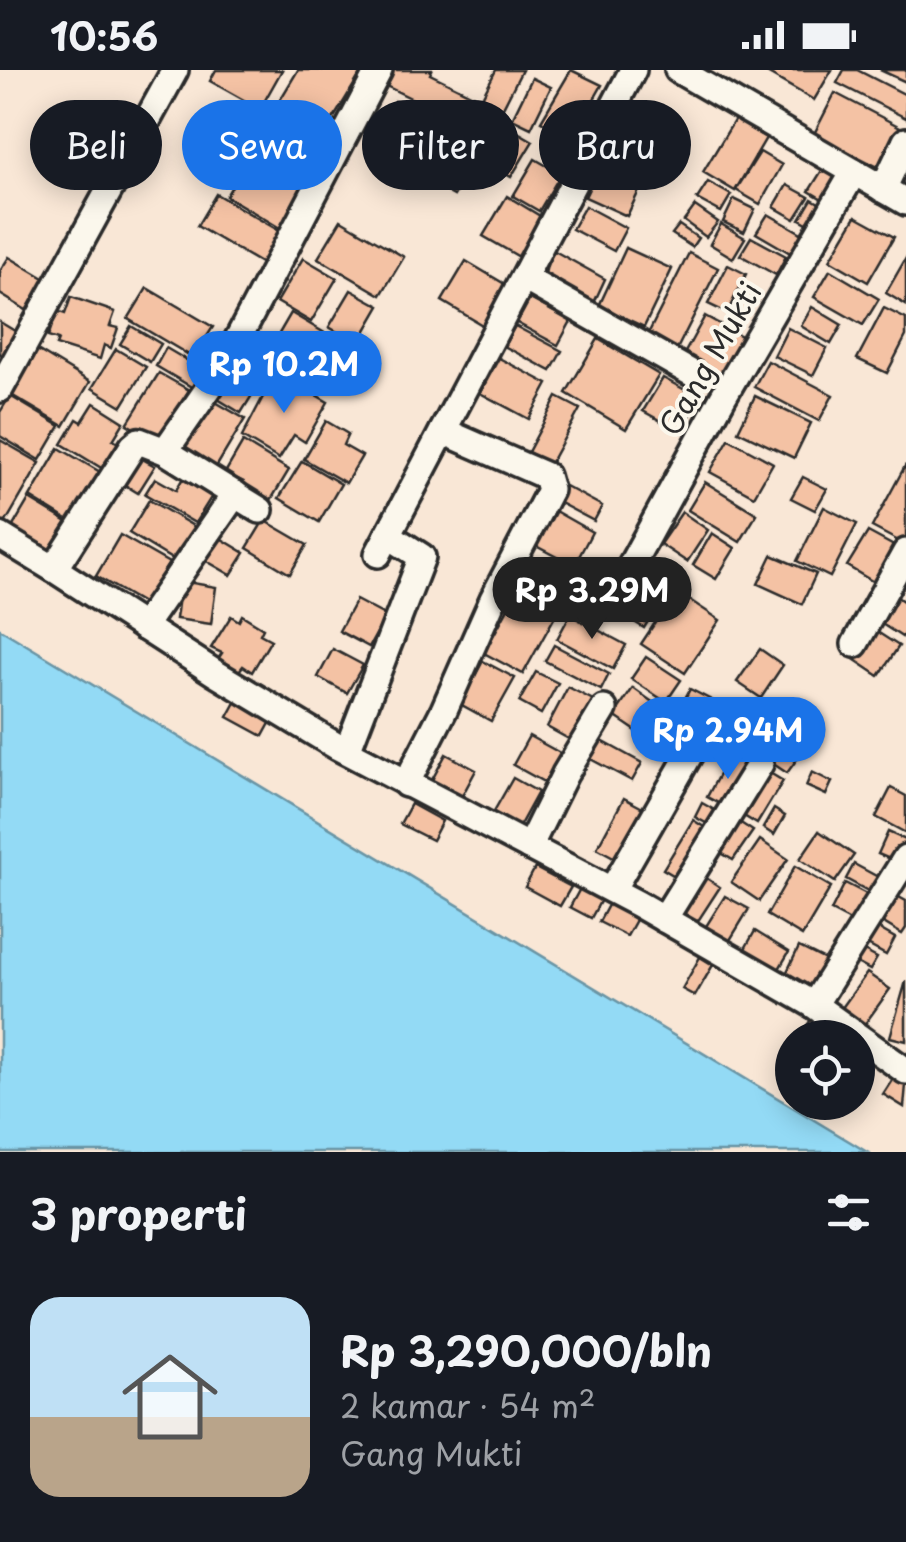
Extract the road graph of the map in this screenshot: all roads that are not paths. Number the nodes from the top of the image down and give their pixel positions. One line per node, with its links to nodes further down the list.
1 (175, 70): 11 (street)
2 (378, 70): 13 (street)
3 (633, 70): 9 (street)
4 (678, 70): 6 (street)
5 (906, 140): 7 (street)
6 (854, 172): 7 (street); 19 (street, Gang Mukti)
7 (883, 189): 8 (street)
8 (906, 202)
9 (524, 278): 10 (street); 12 (street)
10 (695, 375)
11 (0, 388)
12 (443, 431): 24 (street); 26 (street)
13 (165, 451): 14 (street); 18 (street)
14 (235, 494): 15 (street); 20 (street)
15 (260, 510)
16 (0, 536): 18 (street)
17 (906, 552): 21 (street)
18 (54, 569): 20 (street)
19 (624, 578)
20 (143, 627): 24 (street)
21 (855, 644)
22 (604, 709): 27 (street)
23 (699, 738): 29 (street)
24 (347, 752): 26 (street)
25 (760, 764): 30 (street)
26 (406, 784): 27 (street)
27 (530, 847): 29 (street)
28 (906, 858): 31 (street)
29 (612, 890): 30 (street)
30 (664, 919): 31 (street)
31 (814, 1004): 32 (street)
32 (906, 1070)

